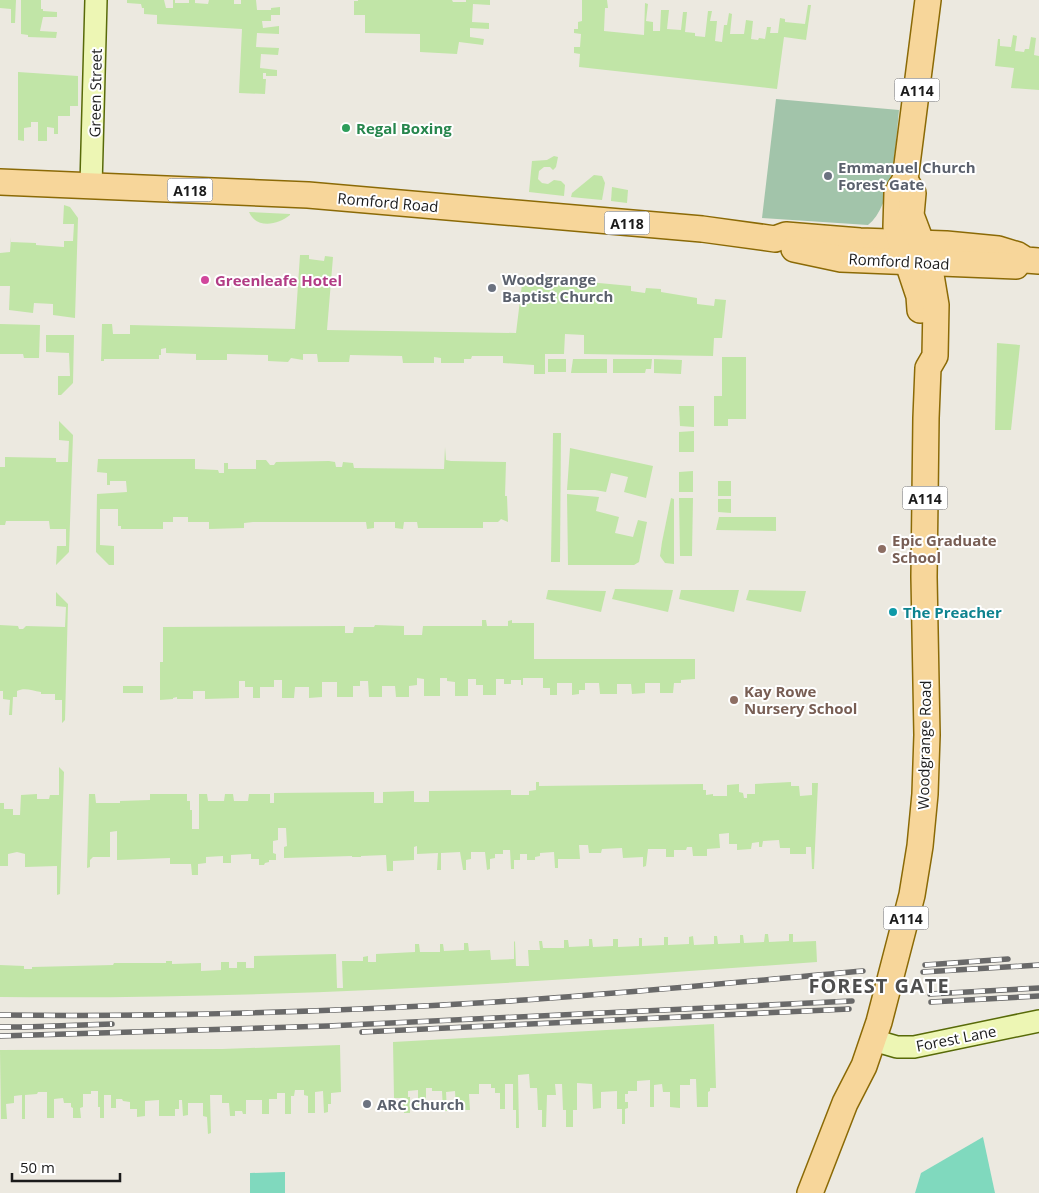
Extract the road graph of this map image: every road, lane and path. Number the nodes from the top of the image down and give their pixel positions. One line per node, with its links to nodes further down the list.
1 (96, 0): 4 (main road, Green Street)
2 (928, 0): 5 (main road, A114)
3 (0, 182): 4 (main road, Romford Road / A118)
4 (91, 186): 5 (main road, Romford Road / A118)
5 (915, 253): 6 (main road, Romford Road / A118); 8 (main road, Woodgrange Road / A114)
6 (1032, 260)
7 (1039, 1021): 8 (main road, Forest Lane)
8 (873, 1040): 9 (main road, Woodgrange Road / A114)
9 (810, 1193)

